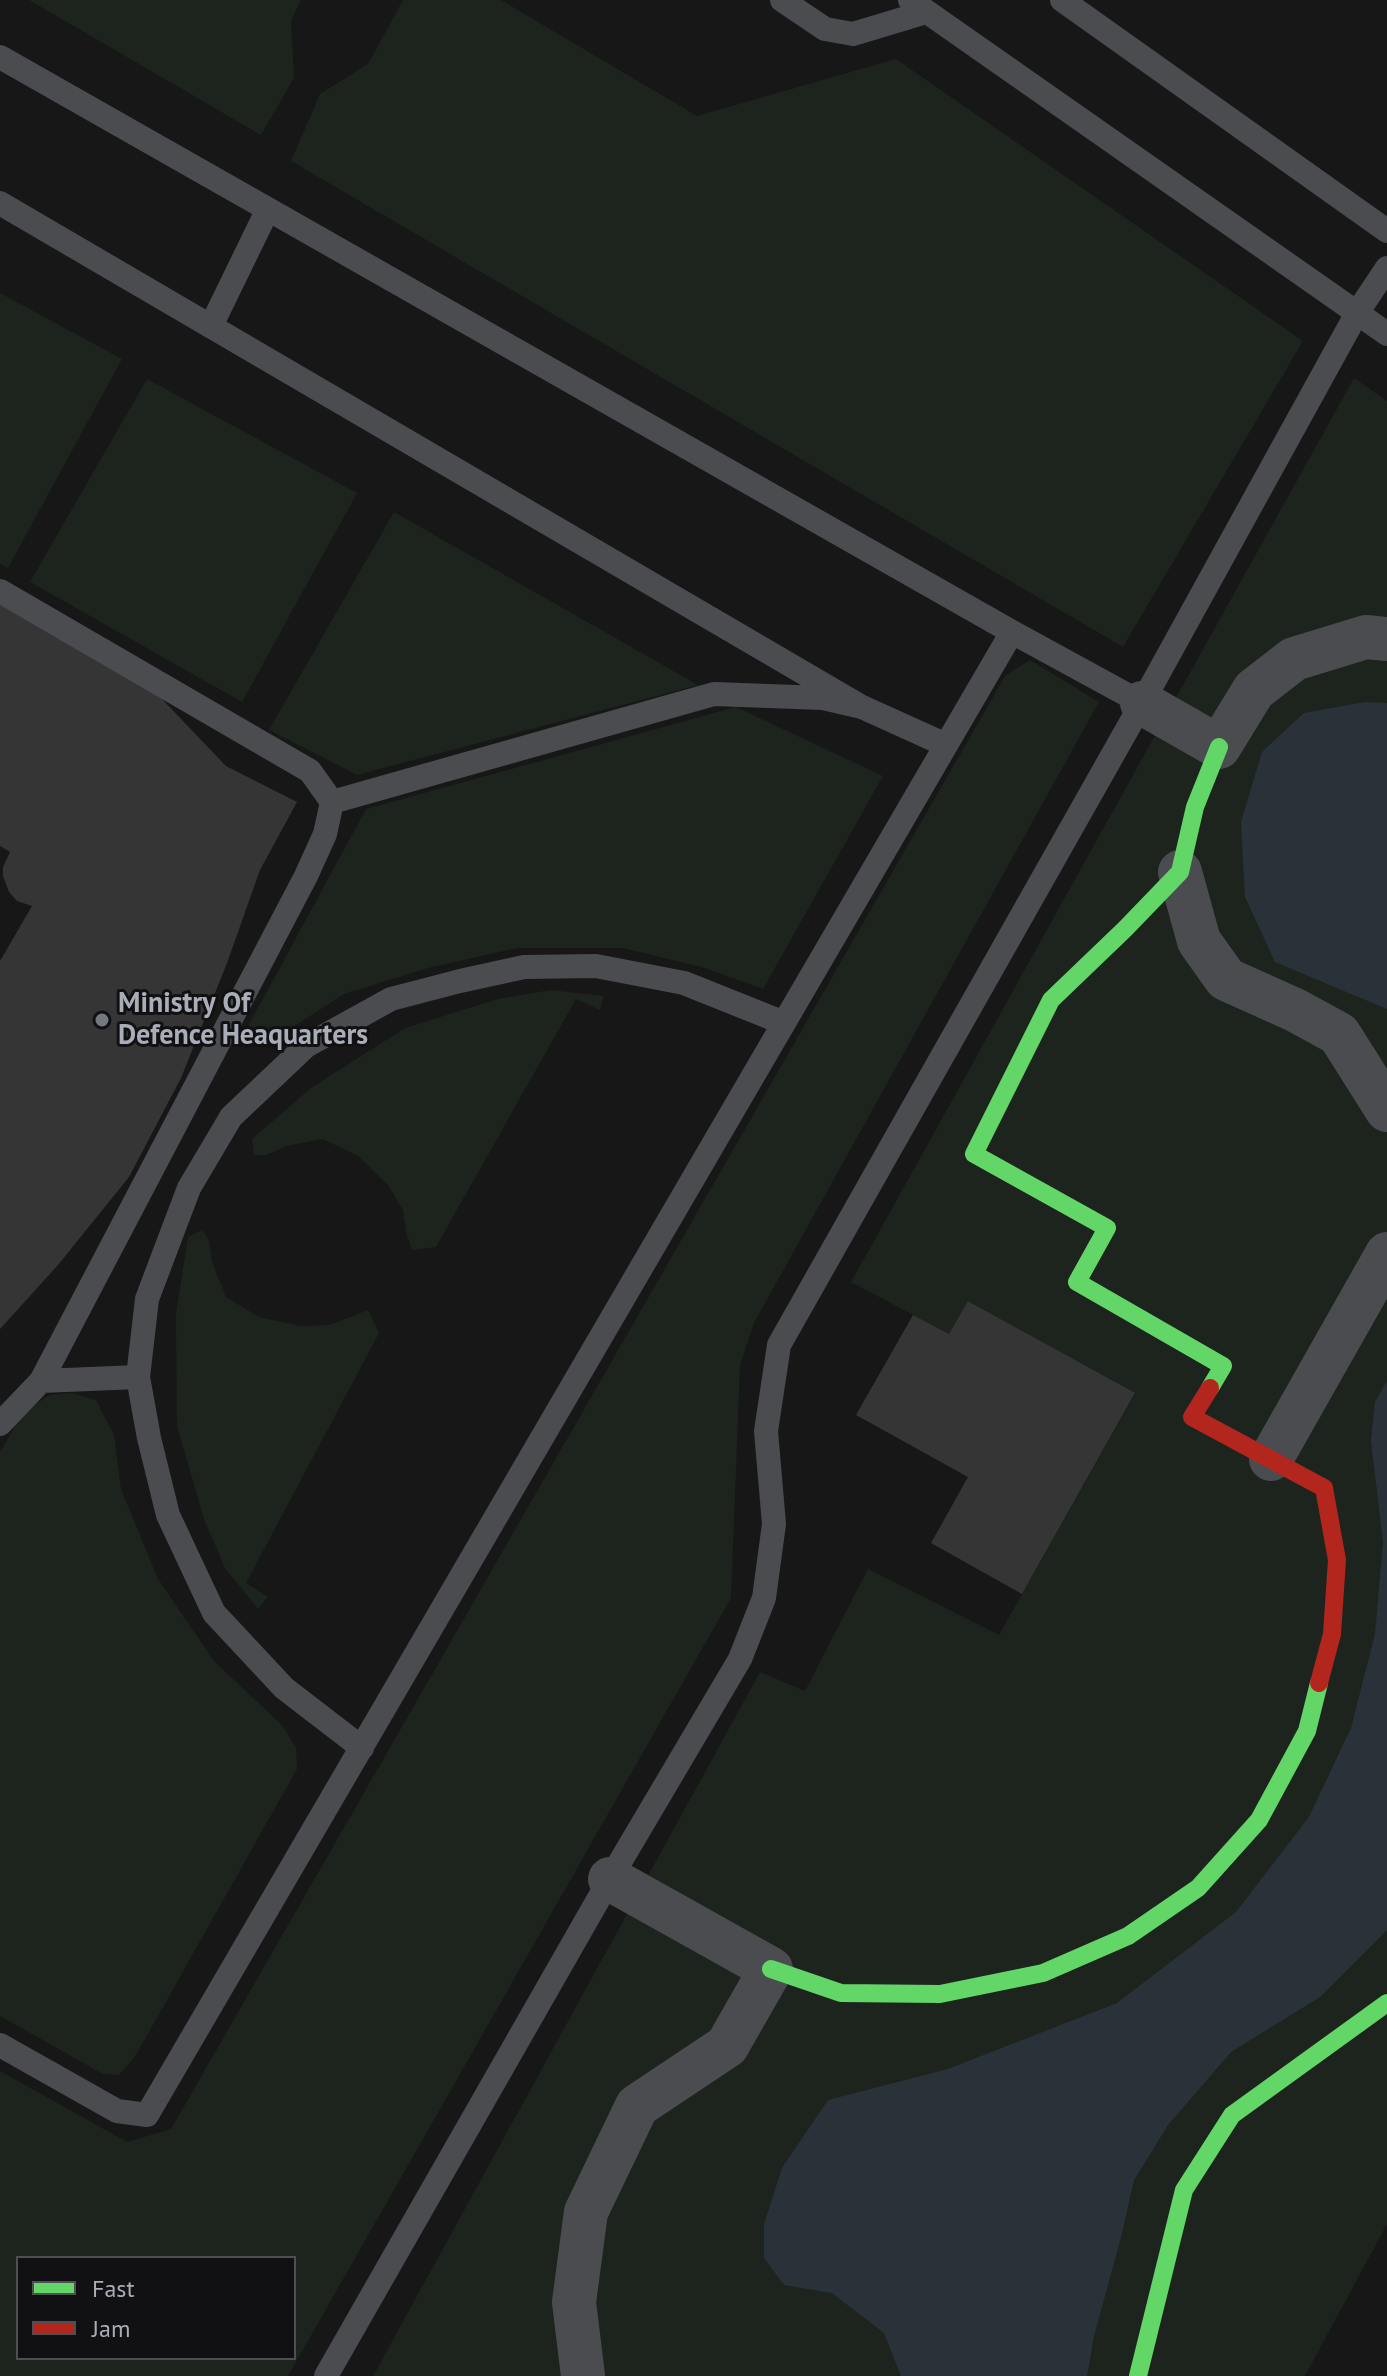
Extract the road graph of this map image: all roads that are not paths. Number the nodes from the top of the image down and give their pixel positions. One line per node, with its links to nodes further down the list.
1 (782, 0): 3 (lane)
2 (1062, 0): 7 (lane)
3 (918, 6): 9 (lane)
4 (0, 57): 6 (lane)
5 (0, 203): 10 (lane)
6 (268, 209): 10 (lane); 13 (lane)
7 (1387, 231)
8 (1387, 268): 9 (lane)
9 (1357, 313): 11 (lane); 15 (lane)
10 (211, 326): 16 (lane)
11 (1387, 334)
12 (0, 591): 19 (lane)
13 (1012, 632): 15 (lane); 17 (lane)
14 (1387, 639): 18 (street)
15 (1142, 703): 18 (street); 30 (lane)
16 (862, 707): 17 (lane); 19 (lane)
17 (946, 745): 21 (lane)
18 (1219, 747): 20 (street)
19 (332, 802): 26 (lane)
20 (1180, 872): 22 (street); 28 (street)
21 (784, 1023): 25 (lane); 29 (lane)
22 (1387, 1110)
23 (1387, 1254): 24 (street)
24 (1374, 1306): 28 (street)
25 (138, 1377): 26 (lane); 29 (lane)
26 (41, 1381): 27 (lane)
27 (0, 1424)
28 (1271, 1459): 31 (street)
29 (362, 1748): 33 (lane)
30 (610, 1879): 31 (street); 34 (lane)
31 (771, 1969): 35 (street)
32 (1387, 2003): 36 (street)
33 (0, 2045)
34 (326, 2376)
35 (583, 2376)
36 (1138, 2376)

